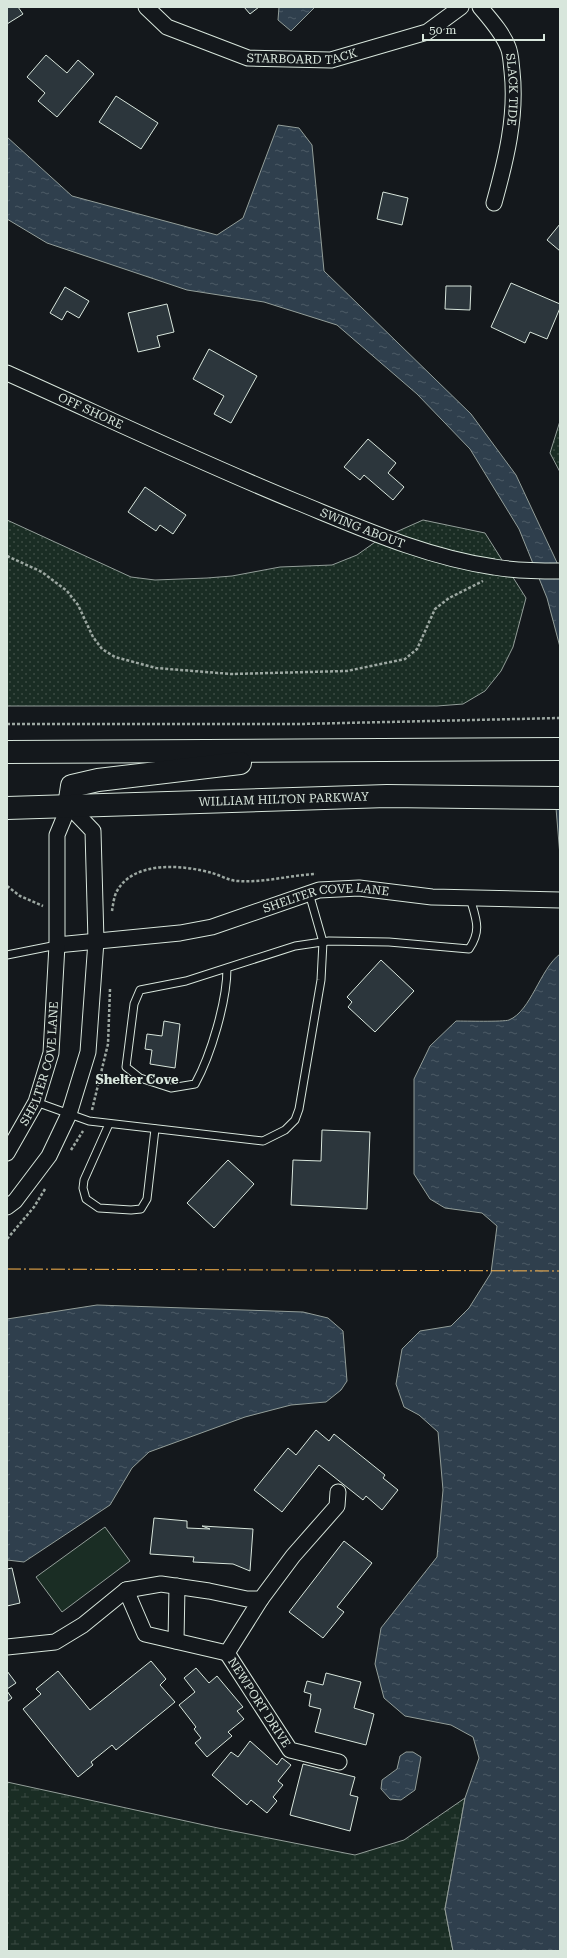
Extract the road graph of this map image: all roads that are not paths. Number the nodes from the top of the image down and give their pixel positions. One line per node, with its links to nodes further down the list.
1 (146, 7): 2 (street, STARBOARD TACK)
2 (461, 7)
3 (480, 7): 4 (street, SLACK TIDE)
4 (494, 204)
5 (7, 373): 6 (street, OFF SHORE)
6 (176, 449): 7 (street, SWING ABOUT)
7 (560, 571)
8 (553, 749): 9 (highway)
9 (351, 750): 10 (highway); 12 (highway)
10 (7, 752)
11 (560, 798): 12 (highway, WILLIAM HILTON PARKWAY)
12 (69, 806): 13 (highway, WILLIAM HILTON PARKWAY); 17 (street); 19 (street, SHELTER COVE LANE)
13 (7, 808)
14 (309, 894): 15 (street, SHELTER COVE LANE); 17 (street, SHELTER COVE LANE); 18 (lane)
15 (470, 898): 16 (street, SHELTER COVE LANE); 18 (lane)
16 (560, 900)
17 (96, 941): 19 (street, SHELTER COVE LANE); 23 (street)
18 (323, 942): 21 (lane); 25 (lane)
19 (57, 944): 20 (lane, SHELTER COVE LANE); 22 (street, SHELTER COVE LANE)
20 (7, 955)
21 (227, 968): 21 (lane)
22 (36, 1102): 23 (lane); 26 (street, SHELTER COVE LANE)
23 (69, 1114): 24 (lane); 27 (street)
24 (109, 1124): 25 (lane); 25 (lane)
25 (155, 1129)
26 (7, 1153)
27 (7, 1207)
28 (338, 1492): 31 (street, NEWPORT DRIVE)
29 (177, 1586): 30 (street); 31 (street); 32 (street)
30 (126, 1590): 32 (street, NEWPORT DRIVE); 33 (street)
31 (261, 1599): 34 (street, NEWPORT DRIVE)
32 (176, 1641): 34 (street, NEWPORT DRIVE)
33 (7, 1647)
34 (228, 1653): 35 (street, NEWPORT DRIVE)
35 (339, 1762)

